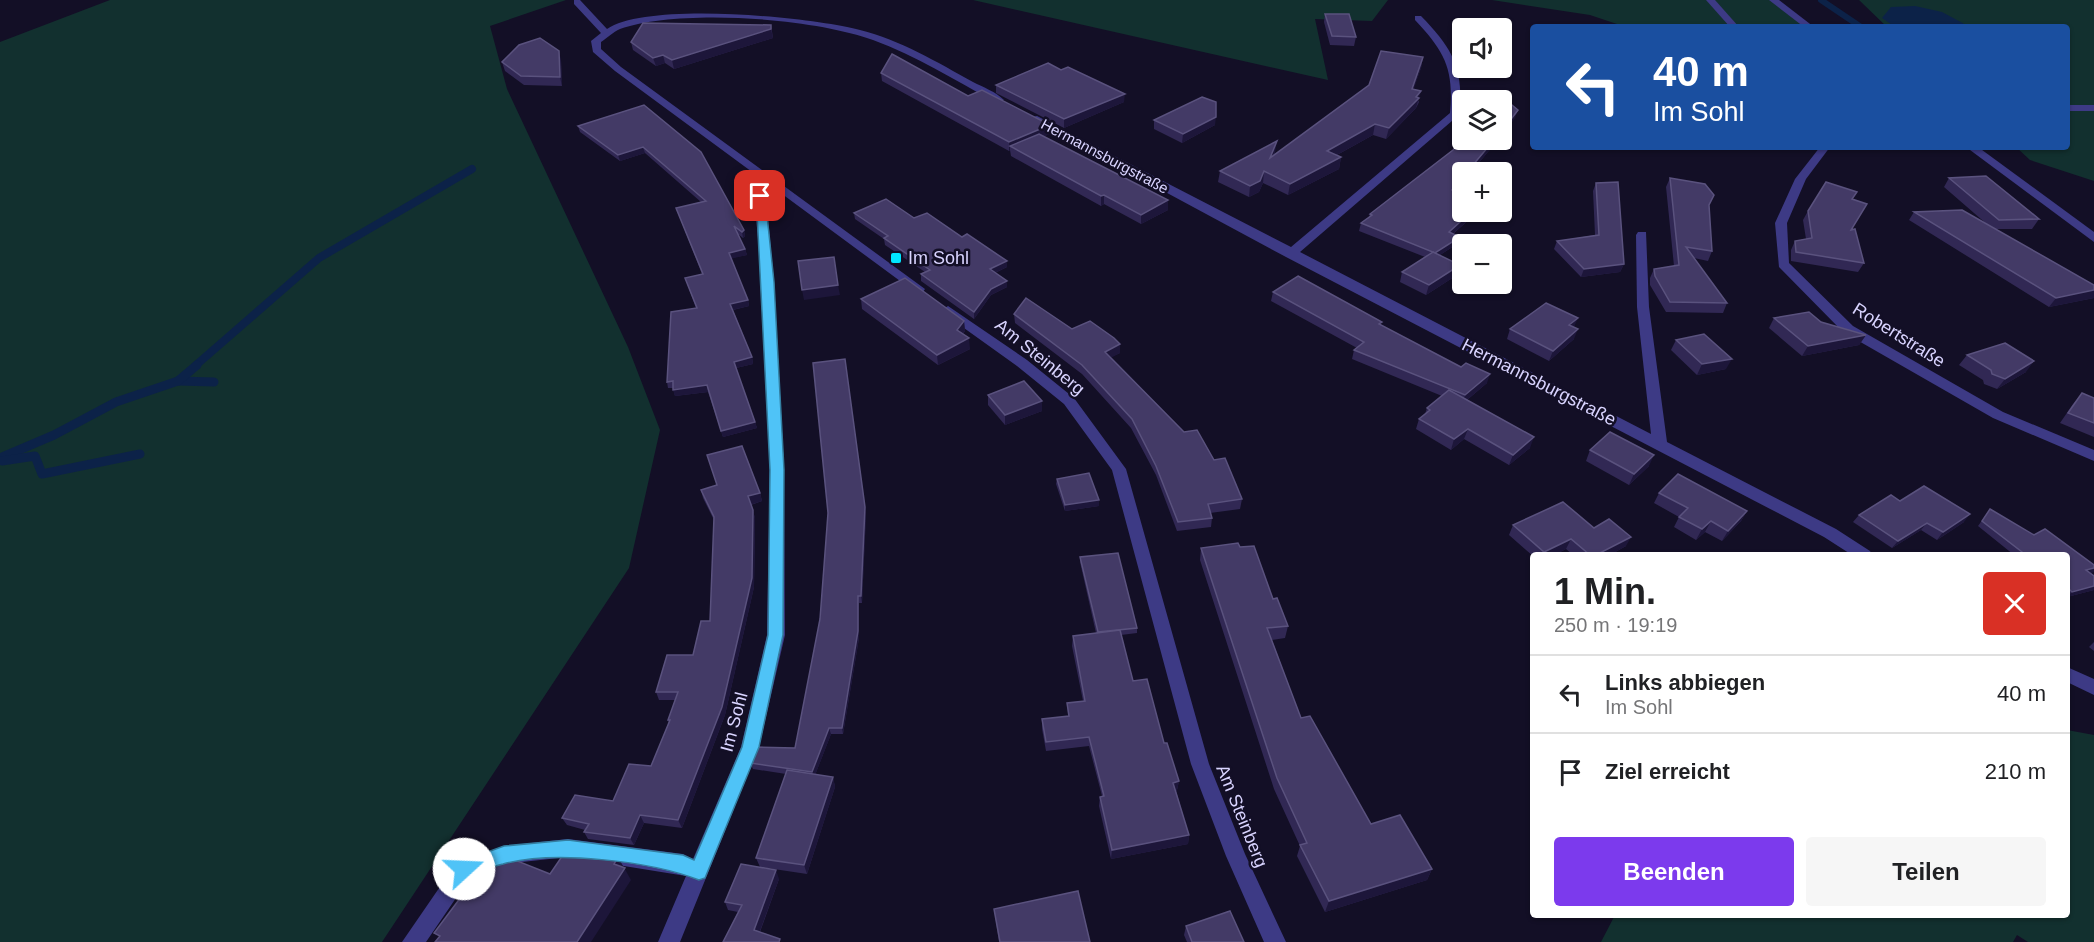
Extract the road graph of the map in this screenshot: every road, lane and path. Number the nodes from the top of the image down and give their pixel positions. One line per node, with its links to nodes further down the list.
1 (1710, 0): 5 (street)
2 (1773, 0): 6 (street)
3 (577, 2): 7 (street)
4 (1418, 18): 15 (street)
5 (1732, 24)
6 (1806, 24)
7 (604, 31): 12 (street, Am Steinberg); 15 (street, Hermannsburgstraße)
8 (2070, 108): 9 (street)
9 (2094, 108)
10 (1823, 150): 17 (street, Robertstraße)
11 (1975, 150): 14 (street)
12 (778, 187): 21 (street, Im Sohl); 24 (street, Am Steinberg)
13 (1642, 235): 16 (street)
14 (2094, 238)
15 (1290, 254): 16 (street, Hermannsburgstraße)
16 (1660, 444): 18 (street, Hermannsburgstraße)
17 (2094, 456)
18 (1859, 552)
19 (2070, 676): 20 (street)
20 (2094, 688)
21 (699, 872): 22 (street); 23 (street, Im Sohl)
22 (413, 942)
23 (669, 942)
24 (1275, 942)

